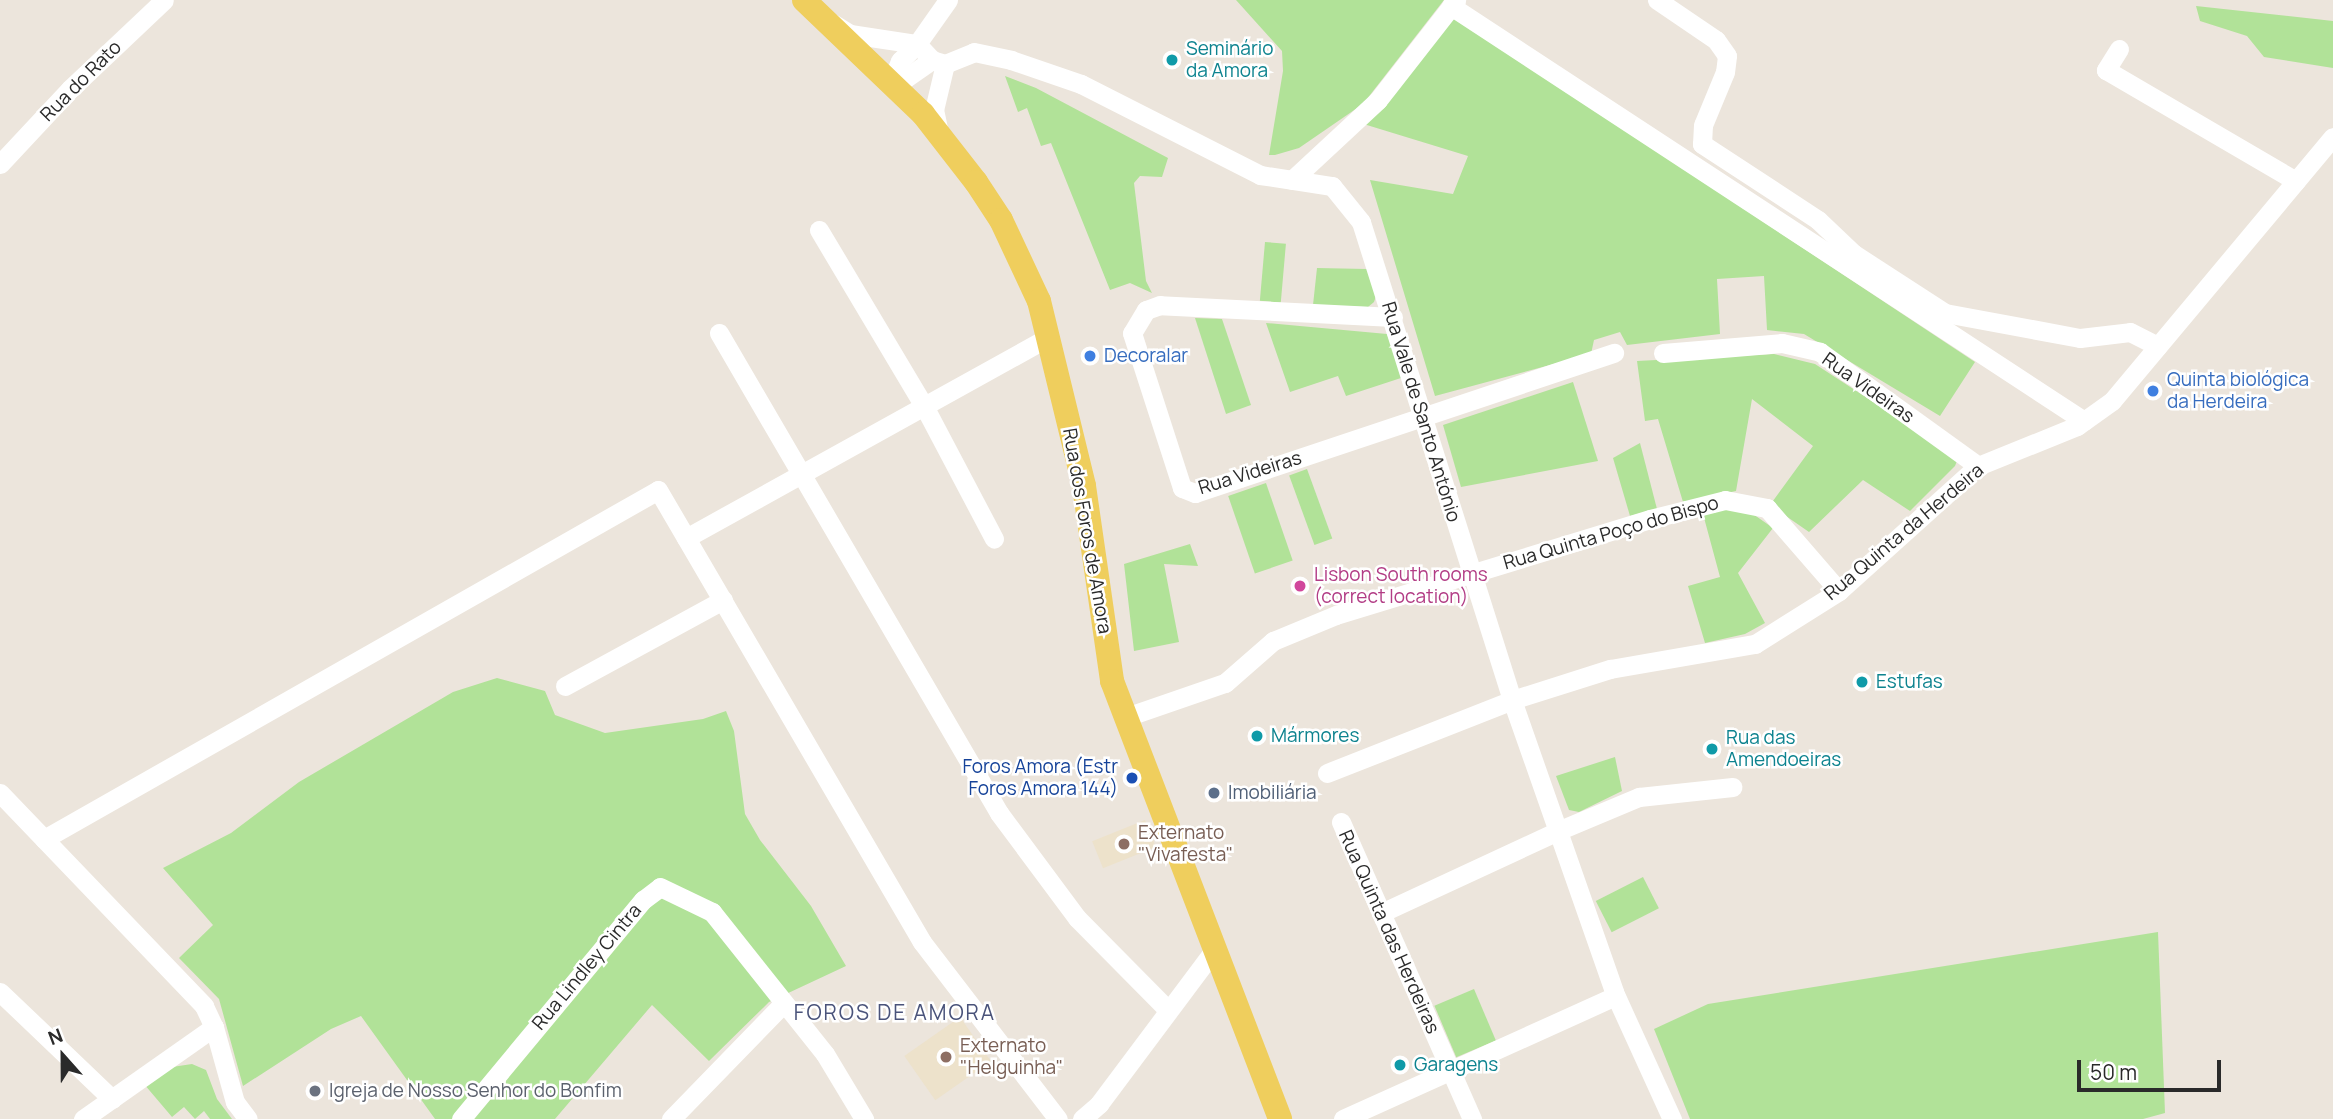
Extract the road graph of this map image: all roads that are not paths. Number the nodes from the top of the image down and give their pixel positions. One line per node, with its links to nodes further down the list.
1 (164, 0): 12 (street, Rua do Rato)
2 (948, 0): 6 (street)
3 (1657, 0): 20 (street)
4 (1453, 3): 14 (street); 25 (street)
5 (812, 7): 6 (street); 9 (main road, Rua dos Foros de Amora)
6 (917, 44): 8 (street); 9 (street)
7 (2119, 49): 15 (street)
8 (938, 62): 9 (street, Rua Vale de Santo António); 10 (street); 14 (street, Rua Vale de Santo António)
9 (890, 80): 10 (main road, Rua dos Foros de Amora)
10 (939, 134): 19 (main road, Rua dos Foros de Amora)
11 (2333, 137): 15 (street, Rua Quinta da Herdeira)
12 (7, 149): 13 (street, Rua do Rato)
13 (0, 164)
14 (1292, 180): 17 (street, Rua Vale de Santo António)
15 (2296, 181): 20 (street, Rua Quinta da Herdeira)
16 (819, 230): 23 (street)
17 (1393, 317): 24 (street, Rua Vale de Santo António); 24 (street, Rua Videiras)
18 (719, 333): 27 (street)
19 (1048, 337): 23 (street); 35 (main road, Rua dos Foros de Amora)
20 (2158, 346): 25 (street, Rua Quinta da Herdeira)
21 (1663, 353): 26 (street, Rua Videiras)
22 (1614, 354): 24 (street, Rua Videiras)
23 (924, 405): 27 (street); 29 (street)
24 (1424, 416): 30 (street, Rua Vale de Santo António)
25 (2084, 421): 26 (street, Rua Quinta da Herdeira)
26 (1978, 466): 31 (street, Rua Quinta da Herdeira)
27 (802, 473): 28 (street); 47 (street)
28 (686, 538): 32 (street); 41 (street)
29 (994, 539)
30 (1470, 573): 31 (street, Rua Quinta Poço do Bispo); 34 (street, Rua Vale de Santo António); 35 (street, Rua Quinta Poço do Bispo)
31 (1839, 591): 34 (street, Rua Quinta da Herdeira)
32 (723, 600): 33 (street); 57 (street)
33 (565, 686)
34 (1512, 700): 36 (street, Rua Quinta da Herdeira); 40 (street, Rua Vale de Santo António)
35 (1126, 717): 43 (main road, Rua dos Foros de Amora)
36 (1327, 773)
37 (1732, 787): 40 (street)
38 (0, 793): 41 (street)
39 (1341, 822): 42 (street, Rua Quinta das Herdeiras)
40 (1560, 830): 42 (street); 45 (street, Rua Vale de Santo António)
41 (44, 839): 48 (street)
42 (1381, 914): 49 (street, Rua Quinta das Herdeiras)
43 (1215, 949): 47 (street); 59 (main road, Rua dos Foros de Amora)
44 (0, 992): 50 (street)
45 (1616, 996): 49 (street); 62 (street, Rua Vale de Santo António)
46 (782, 1004): 52 (street); 55 (street, Rua Lindley Cintra); 56 (street)
47 (1168, 1010): 58 (street)
48 (214, 1027): 50 (street); 54 (street)
49 (1450, 1069): 51 (street); 61 (street, Rua Quinta das Herdeiras)
50 (112, 1099): 53 (street)
51 (1373, 1113): 60 (street)
52 (859, 1116)
53 (83, 1119)
54 (248, 1119)
55 (461, 1119)
56 (671, 1119)
57 (1058, 1119)
58 (1082, 1119)
59 (1280, 1119)
60 (1343, 1119)
61 (1472, 1119)
62 (1672, 1119)

